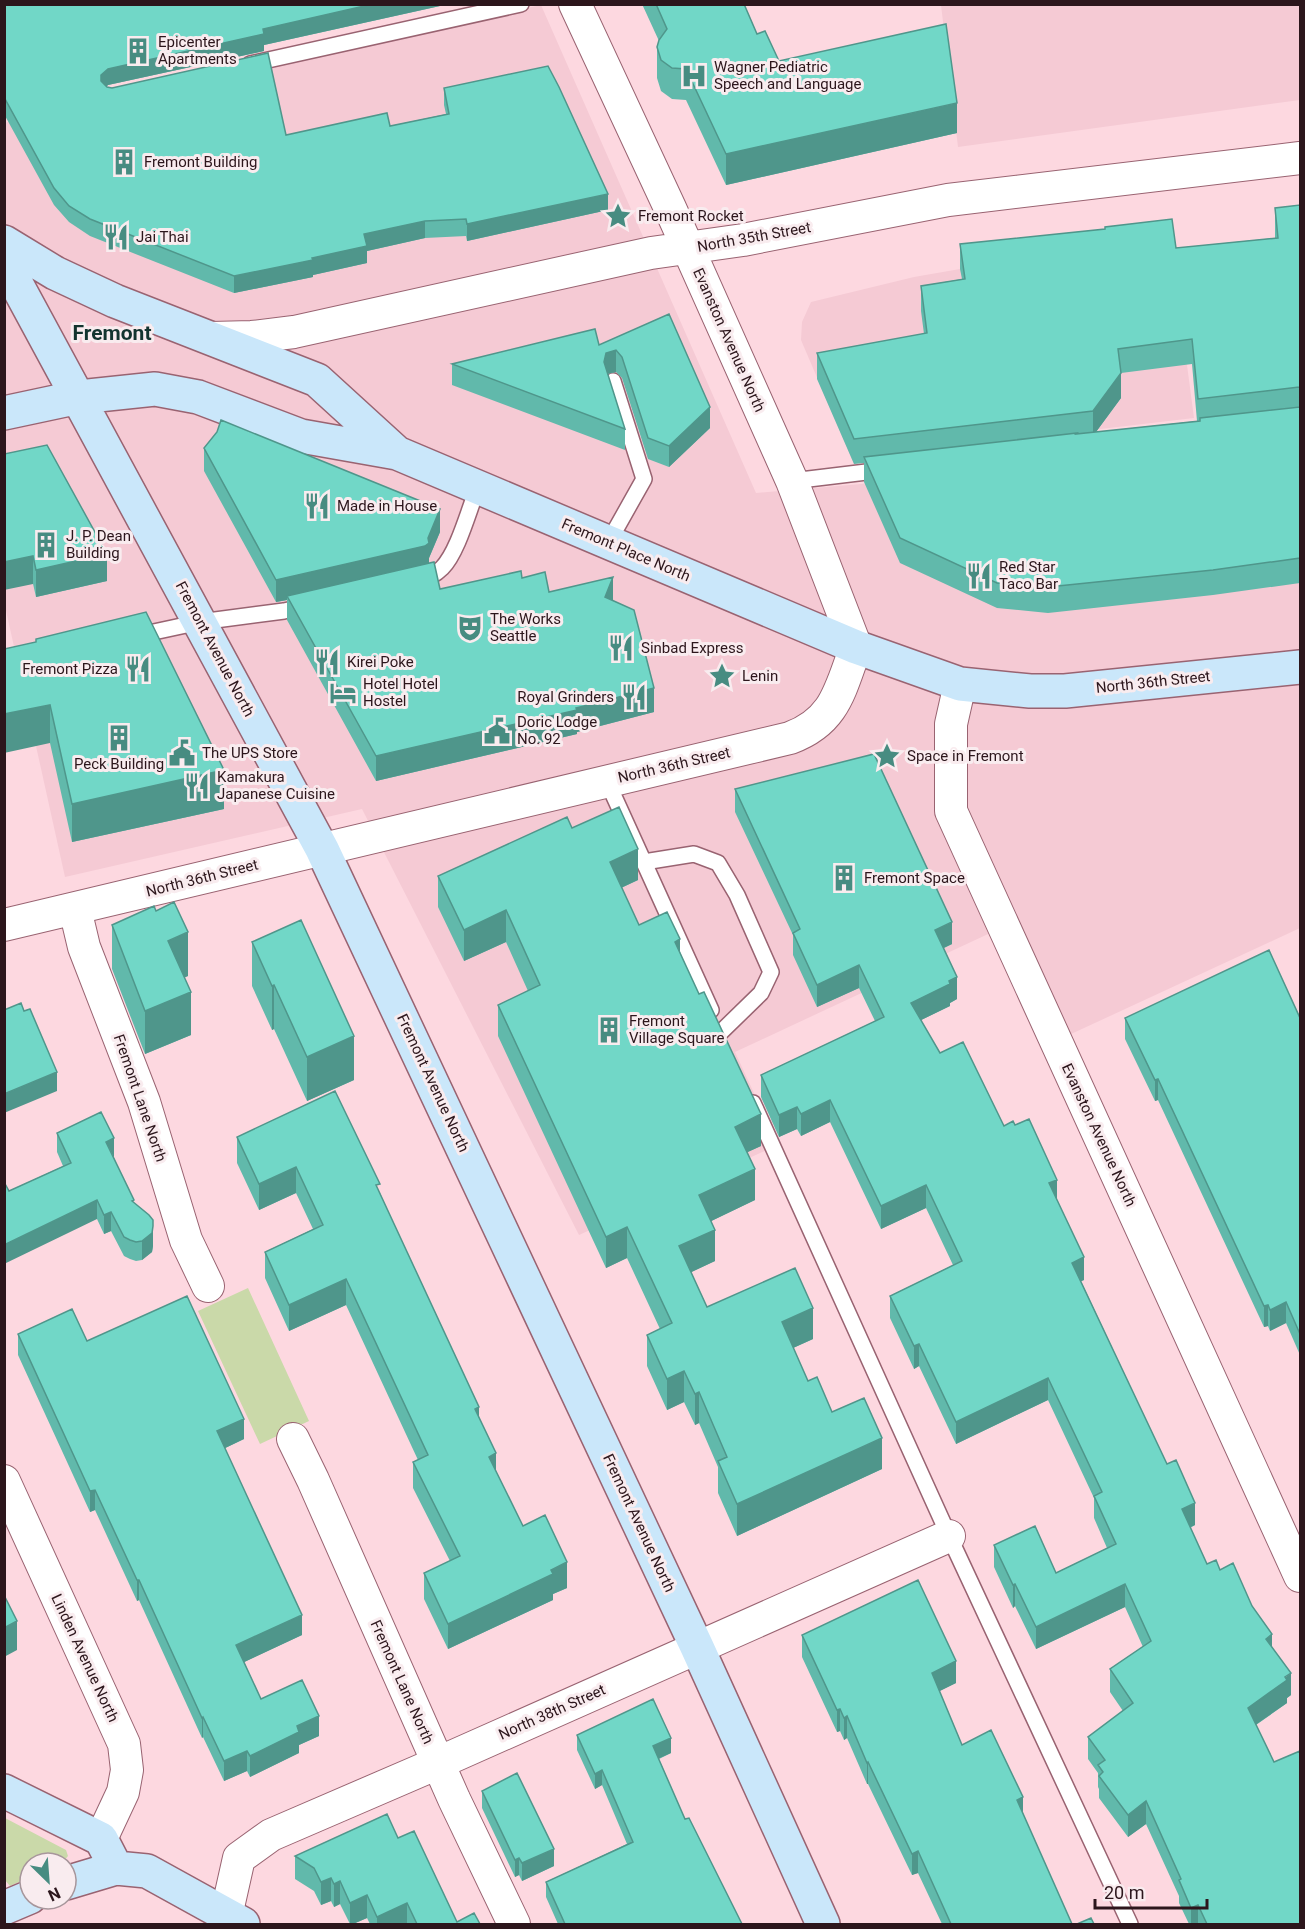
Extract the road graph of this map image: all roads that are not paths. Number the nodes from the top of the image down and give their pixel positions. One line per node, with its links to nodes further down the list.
1 (521, 4): 3 (lane)
2 (575, 4): 6 (street, Evanston Avenue North)
3 (235, 68)
4 (1300, 158): 6 (street, North 35th Street)
5 (4, 242): 8 (main road, Fremont Place North)
6 (688, 249): 8 (street, North 35th Street); 14 (street, Evanston Avenue North)
7 (4, 261): 10 (main road, Fremont Avenue North)
8 (211, 339): 12 (main road, Fremont Place North)
9 (613, 381): 16 (lane)
10 (79, 398): 11 (main road); 12 (main road, Fremont Place North); 19 (main road, Fremont Avenue North)
11 (4, 413)
12 (397, 453): 15 (main road, Fremont Place North)
13 (898, 469): 14 (lane)
14 (792, 481): 21 (street, Evanston Avenue North)
15 (478, 487): 16 (main road, Fremont Place North); 17 (lane)
16 (608, 543): 21 (main road, Fremont Place North)
17 (406, 583)
18 (317, 604): 19 (lane)
19 (200, 622): 20 (lane); 25 (main road, Fremont Avenue North)
20 (126, 638)
21 (856, 648): 23 (main road, North 36th Street); 24 (street, North 36th Street)
22 (1300, 667): 23 (main road, North 36th Street)
23 (960, 684): 34 (street, Evanston Avenue North)
24 (607, 781): 25 (street, North 36th Street); 26 (lane)
25 (322, 849): 27 (street, North 36th Street); 35 (main road, Fremont Avenue North)
26 (644, 862): 26 (lane)
27 (75, 909): 28 (street, North 36th Street); 30 (street, Fremont Lane North)
28 (4, 925)
29 (745, 1086): 33 (lane)
30 (208, 1286)
31 (292, 1439): 36 (street, Fremont Lane North)
32 (4, 1481): 38 (street, Linden Avenue North)
33 (949, 1536): 35 (street, North 38th Street); 46 (lane)
34 (1300, 1576)
35 (698, 1647): 36 (street, North 38th Street); 45 (main road, Fremont Avenue North)
36 (438, 1763): 43 (street, North 38th Street); 44 (street, Fremont Lane North)
37 (4, 1791): 38 (main road)
38 (100, 1839): 39 (main road)
39 (116, 1868): 40 (main road); 43 (main road)
40 (78, 1879)
41 (18, 1902): 42 (main road)
42 (4, 1908)
43 (224, 1922)
44 (514, 1924)
45 (823, 1924)
46 (1130, 1924)

